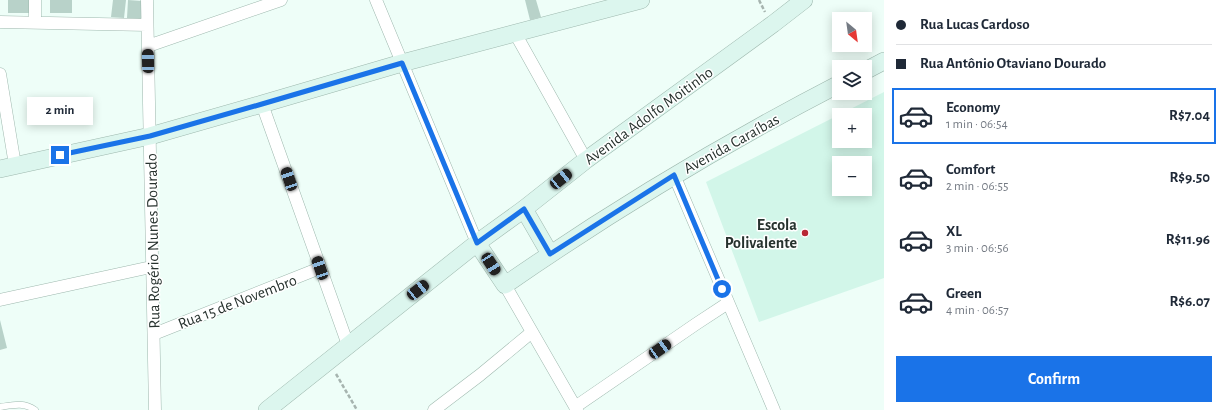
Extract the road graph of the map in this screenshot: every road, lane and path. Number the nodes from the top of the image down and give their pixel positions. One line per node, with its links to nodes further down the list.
1 (35, 0): 9 (street)
2 (147, 0): 10 (street, Rua Rogério Nunes Dourado)
3 (282, 0): 12 (street)
4 (376, 0): 14 (street)
5 (641, 0): 7 (main road)
6 (804, 0): 20 (main road, Avenida Adolfo Moitinho)
7 (609, 4): 11 (main road)
8 (0, 22): 9 (street)
9 (35, 22): 10 (street)
10 (147, 25): 12 (street, Rua Rogério Nunes Dourado)
11 (515, 33): 14 (main road); 20 (street)
12 (148, 46): 19 (street, Rua Rogério Nunes Dourado)
13 (884, 61): 15 (main road)
14 (402, 63): 18 (main road); 24 (street)
15 (872, 67)
16 (0, 74): 21 (street)
17 (832, 88): 22 (main road, Avenida Caraíbas)
18 (262, 104): 19 (main road); 27 (street)
19 (150, 136): 21 (main road); 26 (street, Rua Rogério Nunes Dourado)
20 (586, 160): 23 (main road, Avenida Adolfo Moitinho)
21 (7, 167)
22 (674, 175): 25 (main road, Avenida Caraíbas); 30 (street)
23 (524, 209): 24 (main road, Avenida Adolfo Moitinho); 25 (main road)
24 (477, 243): 28 (main road); 33 (main road, Avenida Adolfo Moitinho)
25 (550, 254): 28 (main road, Avenida Caraíbas)
26 (151, 267): 29 (street); 32 (street, Rua Rogério Nunes Dourado)
27 (320, 268): 32 (street, Rua 15 de Novembro); 33 (street)
28 (505, 285): 31 (street)
29 (0, 300)
30 (728, 303): 36 (street); 42 (street)
31 (532, 332): 36 (street); 41 (street)
32 (154, 334): 38 (street, Rua Rogério Nunes Dourado)
33 (348, 345): 34 (main road, Avenida Adolfo Moitinho)
34 (329, 361): 39 (main road, Avenida Adolfo Moitinho); 40 (path)
35 (0, 407): 37 (lane)
36 (576, 409)
37 (35, 410)
38 (155, 410)
39 (267, 410)
40 (357, 410)
41 (434, 410)
42 (774, 410)

